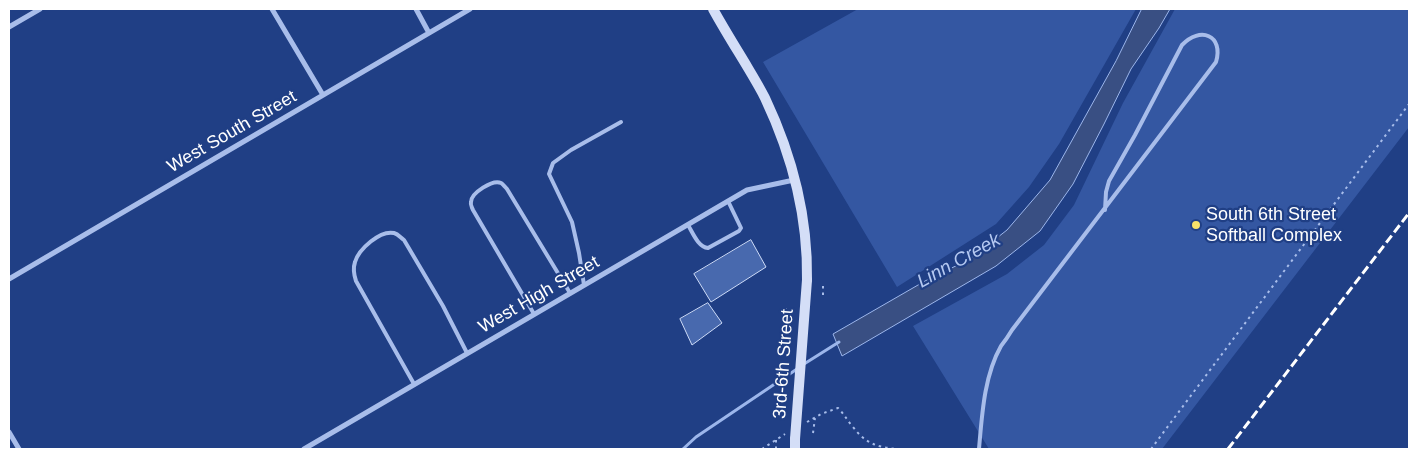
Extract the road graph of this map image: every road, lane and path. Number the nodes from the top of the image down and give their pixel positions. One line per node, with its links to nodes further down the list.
1 (40, 9): 6 (street)
2 (272, 9): 8 (street)
3 (416, 9): 7 (street)
4 (470, 9): 7 (street, West South Street)
5 (713, 9): 11 (main road, 3rd-6th Street)
6 (9, 27)
7 (429, 32): 8 (street, West South Street)
8 (323, 94): 15 (street, West South Street)
9 (1409, 104): 38 (path)
10 (621, 122): 17 (lane)
11 (795, 180): 12 (street, West High Street); 31 (main road, 3rd-6th Street, bridge)
12 (728, 202): 14 (street, West High Street); 14 (lane)
13 (1105, 210): 13 (lane); 37 (lane)
14 (688, 225): 17 (street, West High Street)
15 (9, 279)
16 (823, 283): 19 (path)
17 (584, 285): 18 (street, West High Street)
18 (570, 293): 21 (street, West High Street); 21 (lane)
19 (823, 295)
20 (786, 304): 22 (path)
21 (534, 314): 23 (street, West High Street)
22 (785, 317)
23 (467, 353): 24 (street, West High Street); 24 (lane)
24 (414, 384): 33 (street, West High Street)
25 (815, 418): 26 (path); 28 (path); 36 (path)
26 (807, 422)
27 (9, 432): 32 (street)
28 (813, 433)
29 (785, 434): 30 (path)
30 (776, 440): 34 (path); 35 (path)
31 (795, 444)
32 (19, 449)
33 (304, 449)
34 (762, 449)
35 (776, 449)
36 (898, 449)
37 (979, 449)
38 (1151, 449)

